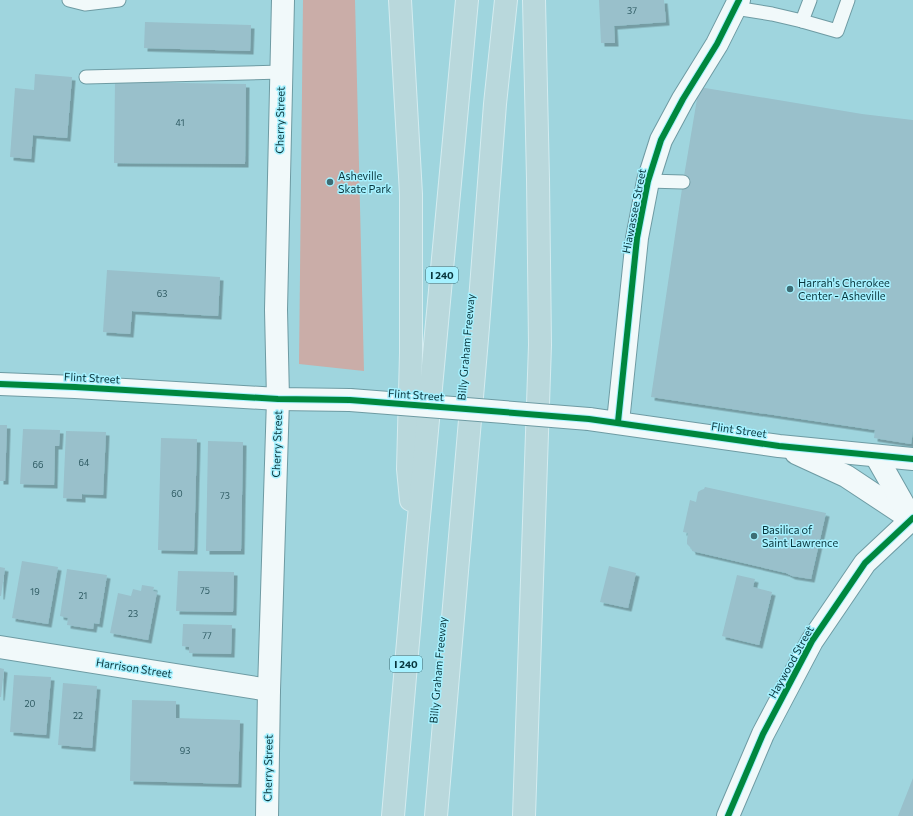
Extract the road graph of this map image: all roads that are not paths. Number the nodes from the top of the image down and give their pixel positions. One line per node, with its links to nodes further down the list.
1 (69, 0): 2 (lane)
2 (119, 0)
3 (283, 0): 12 (street, Cherry Street)
4 (400, 0): 23 (highway)
5 (467, 0): 23 (highway, I 240)
6 (506, 0): 30 (highway, Billy Graham Freeway)
7 (534, 0): 31 (highway)
8 (810, 0): 11 (lane)
9 (848, 0): 11 (lane)
10 (737, 4): 11 (lane); 14 (street, Hiawassee Street)
11 (802, 21)
12 (282, 72): 13 (lane); 17 (street, Cherry Street)
13 (86, 77)
14 (648, 181): 15 (lane); 18 (street, Hiawassee Street)
15 (683, 182)
16 (0, 384): 17 (street, Flint Street)
17 (278, 399): 18 (street, Flint Street, bridge); 25 (street, Cherry Street)
18 (618, 422): 19 (street, Flint Street)
19 (778, 446): 20 (street, Flint Street); 22 (street, Flint Street)
20 (876, 456): 21 (street, Flint Street); 22 (street)
21 (913, 459)
22 (912, 521): 32 (street, Haywood Street)
23 (416, 549): 26 (highway, I 240)
24 (0, 647): 25 (street, Harrison Street)
25 (269, 690): 27 (street, Cherry Street)
26 (396, 779): 28 (highway); 29 (highway, I 240)
27 (267, 816)
28 (383, 816)
29 (393, 816)
30 (436, 816)
31 (524, 816)
32 (728, 816)

